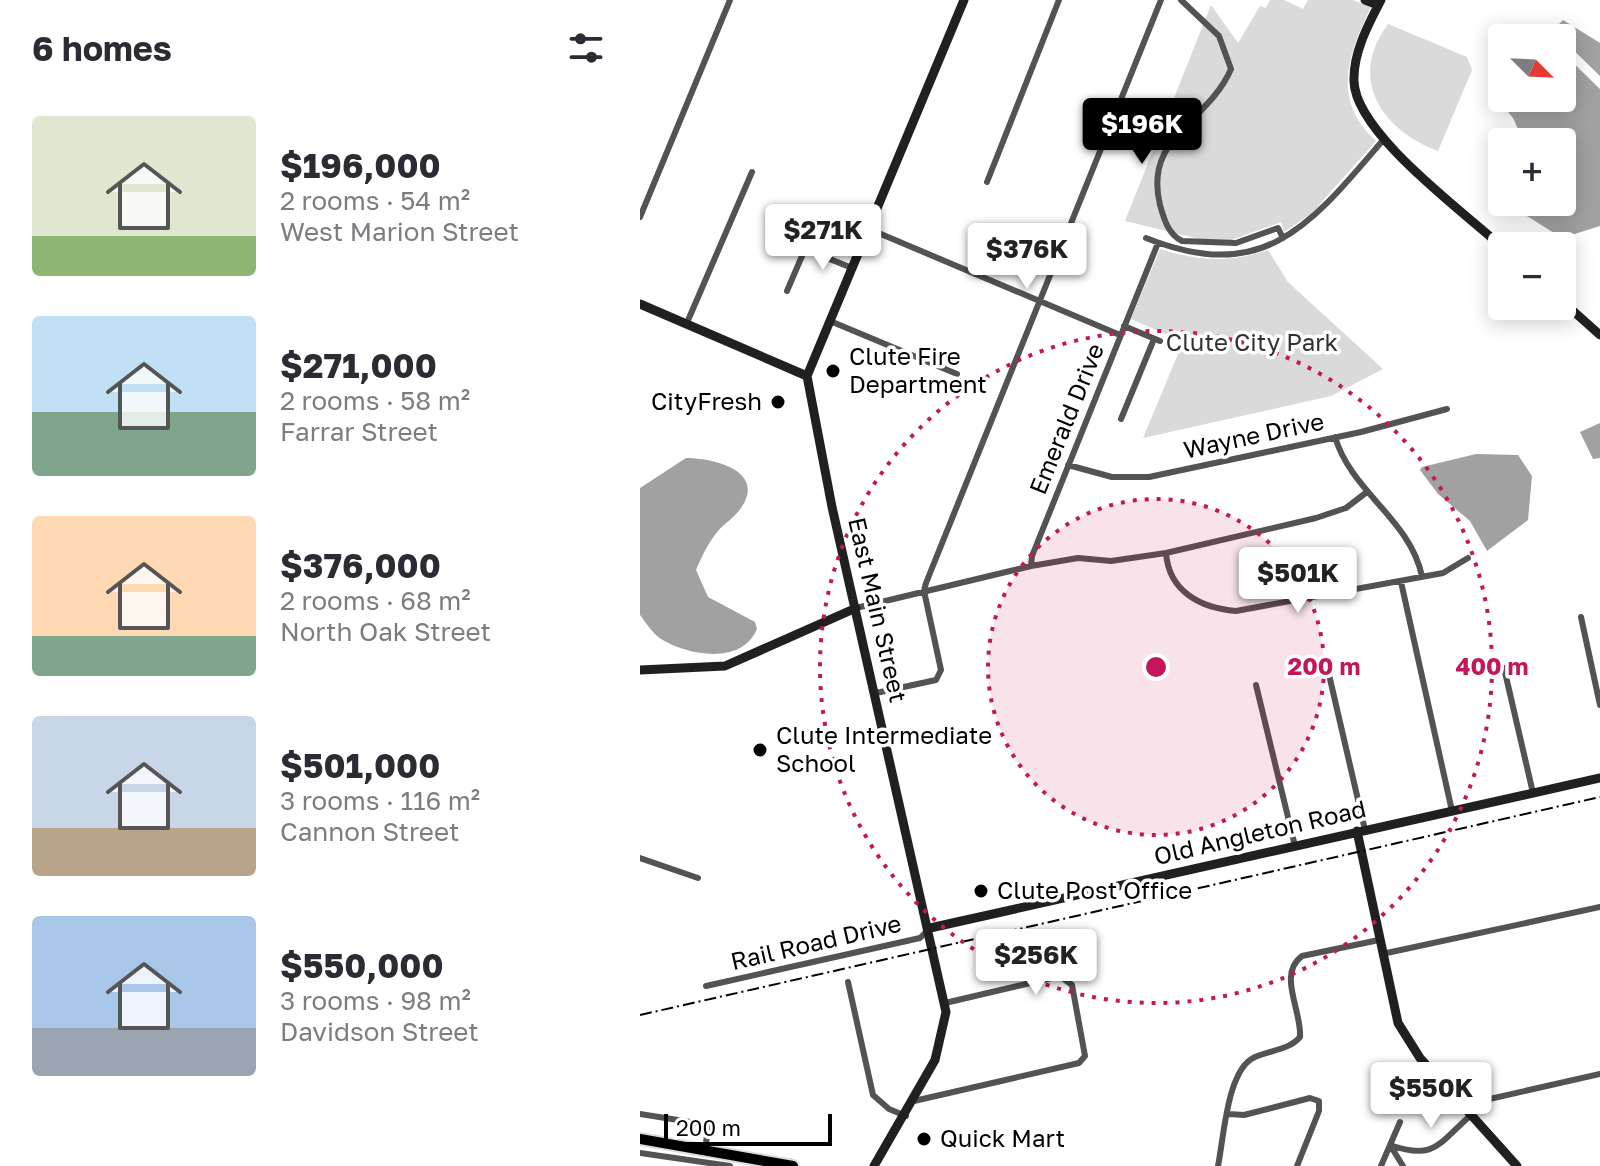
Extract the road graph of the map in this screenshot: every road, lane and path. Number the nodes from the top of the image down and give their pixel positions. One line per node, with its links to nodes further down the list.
1 (730, 0): 11 (street)
2 (964, 0): 13 (street)
3 (1059, 0): 10 (street)
4 (1161, 0): 21 (street)
5 (1181, 0): 16 (street)
6 (1365, 0): 7 (street)
7 (1379, 2): 8 (street)
8 (1384, 139): 14 (street); 16 (street)
9 (752, 172): 25 (street)
10 (987, 182)
11 (640, 217)
12 (817, 221): 18 (street)
13 (869, 229): 19 (street); 21 (street)
14 (1488, 234)
15 (1146, 238): 17 (street)
16 (1283, 238): 17 (street)
17 (1158, 243): 26 (street, Emerald Drive)
18 (805, 249): 19 (street); 20 (street)
19 (852, 268): 24 (street)
20 (787, 291)
21 (1039, 302): 27 (street); 41 (street)
22 (640, 304): 25 (street)
23 (1576, 314): 28 (street)
24 (830, 321): 29 (street); 30 (street)
25 (686, 325): 30 (street)
26 (1124, 326): 27 (street, Emerald Drive); 32 (street)
27 (1120, 335): 34 (street, Emerald Drive)
28 (1600, 335)
29 (957, 374)
30 (807, 376): 42 (street, East Main Street)
31 (1447, 409): 33 (street, Wayne Drive)
32 (1121, 419)
33 (1335, 437): 34 (street, Wayne Drive); 35 (street)
34 (1068, 465): 38 (street, Emerald Drive)
35 (1367, 492): 36 (street); 39 (street)
36 (1166, 553): 38 (street); 40 (street)
37 (1468, 558): 39 (street)
38 (1031, 566): 41 (street)
39 (1422, 576): 40 (street)
40 (1401, 582): 52 (street)
41 (924, 591): 42 (street); 48 (street)
42 (856, 608): 46 (street); 48 (street, East Main Street)
43 (1581, 617): 49 (street)
44 (1327, 666): 53 (street)
45 (1504, 668): 51 (street)
46 (640, 670)
47 (1256, 685): 54 (street)
48 (876, 693): 58 (street, East Main Street)
49 (1600, 705)
50 (1600, 778): 51 (street, Old Angleton Road)
51 (1533, 793): 52 (street, Old Angleton Road)
52 (1452, 811): 53 (street, Old Angleton Road)
53 (1361, 830): 54 (street, Old Angleton Road); 59 (street)
54 (1295, 846): 58 (street, Old Angleton Road)
55 (640, 858): 56 (street)
56 (698, 878)
57 (1600, 907): 60 (street)
58 (930, 928): 62 (street, Rail Road Drive); 63 (street, East Main Street)
59 (1379, 940): 60 (street); 68 (street)
60 (1382, 954): 66 (street)
61 (848, 982): 70 (street)
62 (706, 986)
63 (945, 1003): 65 (street, East Main Street); 65 (street)
64 (1600, 1074): 66 (street)
65 (914, 1101): 70 (street, East Main Street)
66 (1463, 1105): 69 (street)
67 (640, 1114): 74 (street)
68 (1229, 1114): 81 (street); 82 (street)
69 (1471, 1115): 73 (street); 85 (street)
70 (906, 1116): 80 (street, East Main Street)
71 (1400, 1122): 73 (street)
72 (640, 1139): 74 (main road)
73 (1390, 1145): 83 (street); 84 (street)
74 (705, 1151): 76 (main road)
75 (640, 1153): 77 (street)
76 (769, 1162): 78 (street); 79 (main road)
77 (730, 1166)
78 (751, 1166)
79 (793, 1166)
80 (874, 1166)
81 (1219, 1166)
82 (1297, 1166)
83 (1381, 1166)
84 (1403, 1166)
85 (1517, 1166)

